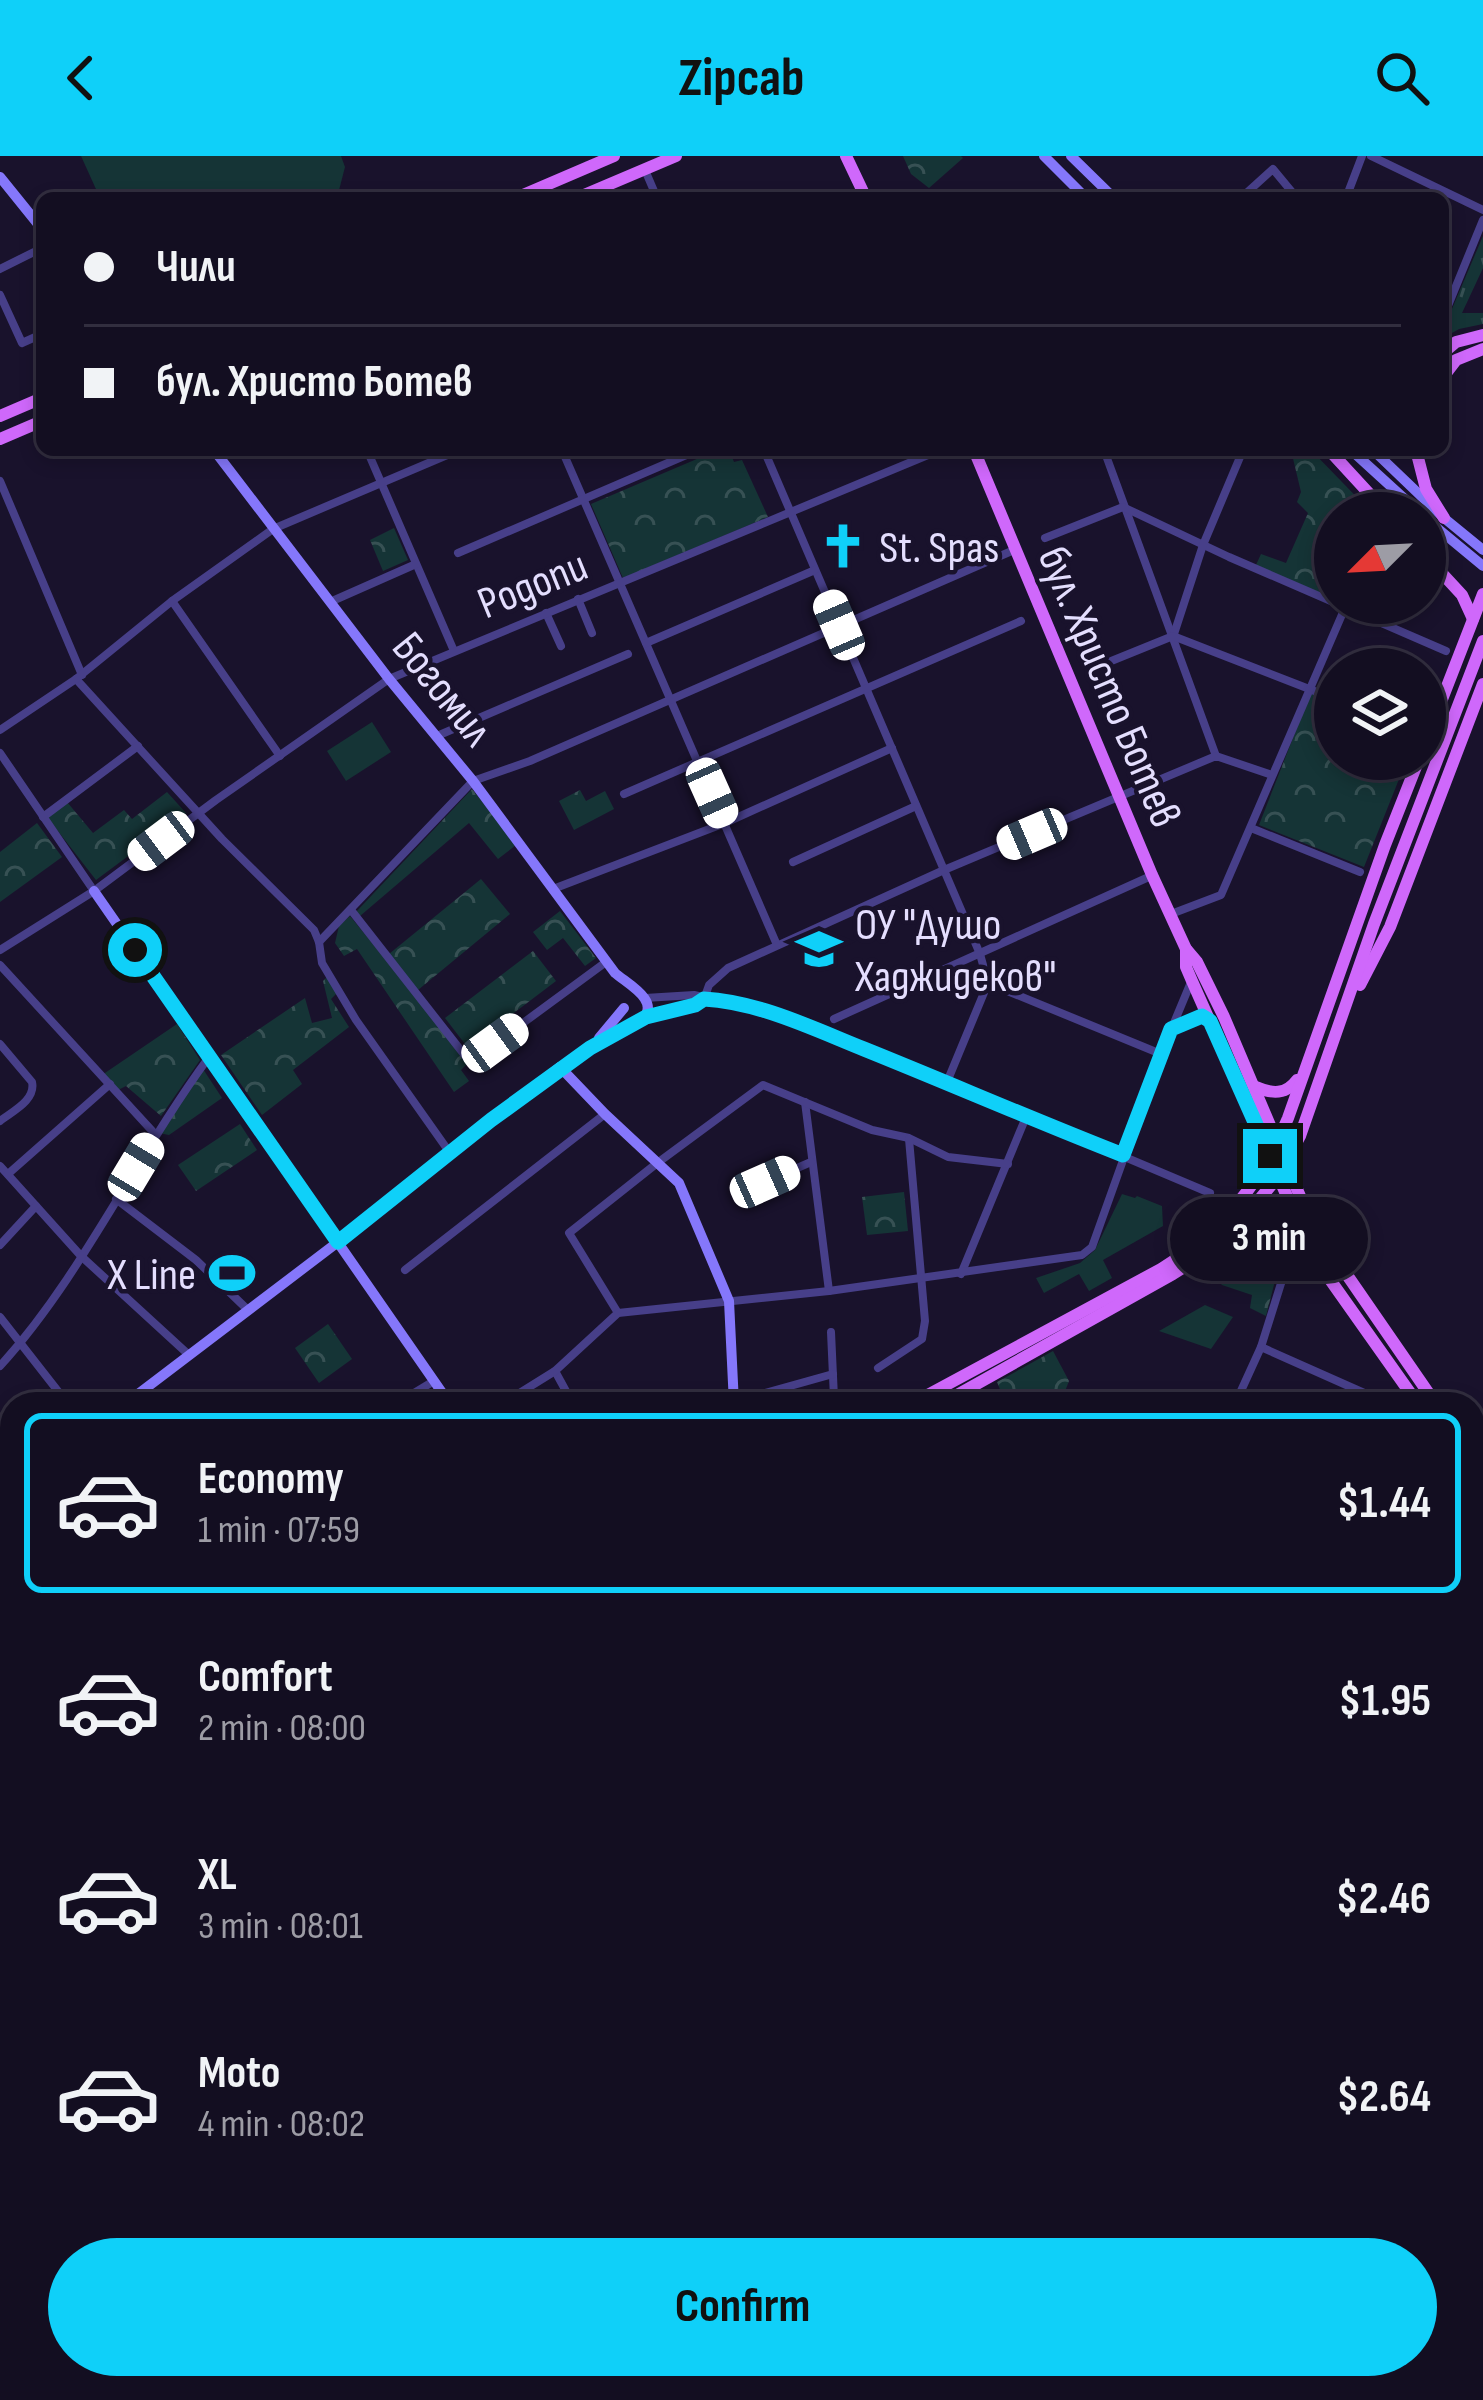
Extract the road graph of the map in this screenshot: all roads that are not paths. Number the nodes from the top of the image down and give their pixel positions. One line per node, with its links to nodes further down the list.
1 (614, 156): 10 (main road)
2 (676, 156): 7 (main road)
3 (846, 156): 13 (main road)
4 (1044, 156): 14 (street)
5 (1071, 156): 15 (street)
6 (1367, 156): 9 (street); 18 (street)
7 (645, 170): 11 (main road); 12 (street)
8 (2, 181): 24 (street)
9 (1437, 187): 19 (street); 20 (street)
10 (530, 192)
11 (592, 192)
12 (654, 192)
13 (863, 192)
14 (1080, 192)
15 (1108, 192)
16 (1248, 192): 17 (street)
17 (1292, 192)
18 (1349, 192)
19 (1435, 192)
20 (1447, 192)
21 (1449, 193): 22 (street)
22 (1483, 210)
23 (1483, 220): 27 (street)
24 (36, 222)
25 (36, 251): 26 (street)
26 (0, 269)
27 (1449, 294)
28 (0, 295): 30 (street)
29 (1483, 335): 31 (main road)
30 (36, 337)
31 (1449, 348)
32 (1483, 349): 33 (main road)
33 (1449, 369)
34 (36, 401): 35 (main road)
35 (0, 416)
36 (36, 424): 37 (main road)
37 (0, 439)
38 (222, 456): 62 (street, Богомил)
39 (370, 456): 53 (street)
40 (445, 456): 53 (street)
41 (565, 456): 58 (street)
42 (684, 456): 58 (street)
43 (767, 456): 60 (street)
44 (925, 456): 60 (street, Родопи)
45 (976, 456): 66 (main road, бул. Христо Ботев)
46 (1106, 456): 59 (street)
47 (1240, 456): 65 (street)
48 (1334, 456): 54 (main road)
49 (1359, 456): 55 (street)
50 (1379, 456): 56 (street)
51 (1417, 456): 57 (main road)
52 (0, 482): 94 (street)
53 (381, 482): 62 (street); 69 (street)
54 (1367, 492)
55 (1397, 492)
56 (1417, 492)
57 (1428, 492)
58 (584, 500): 68 (street); 73 (street)
59 (1123, 507): 64 (street); 65 (street); 86 (street)
60 (791, 511): 71 (street); 73 (street, Родопи)
61 (1446, 520): 67 (street)
62 (273, 530): 77 (street); 78 (street, Богомил)
63 (1446, 535): 70 (street)
64 (1045, 538)
65 (1203, 545): 74 (street); 86 (street)
66 (1015, 550): 84 (street); 114 (main road, бул. Христо Ботев)
67 (1483, 550)
68 (458, 553)
69 (416, 564): 78 (street); 91 (street)
70 (1483, 566)
71 (815, 570): 84 (street); 88 (street)
72 (1446, 578): 80 (main road)
73 (619, 583): 76 (street, Родопи); 88 (street)
74 (1314, 593)
75 (1483, 594): 80 (main road)
76 (578, 599): 79 (street, Родопи); 85 (street)
77 (172, 602): 94 (street); 107 (street)
78 (330, 602): 95 (street, Богомил)
79 (546, 613): 89 (street); 91 (street, Родопи)
80 (1474, 619): 97 (main road)
81 (1021, 621): 98 (street)
82 (1337, 624): 99 (street)
83 (1385, 624): 90 (street)
84 (839, 625): 98 (street); 101 (street)
85 (592, 633)
86 (1173, 636): 93 (street); 99 (street); 108 (street)
87 (1483, 640): 143 (main road)
88 (646, 643): 101 (street)
89 (561, 646)
90 (1439, 648)
91 (454, 651): 95 (street, Родопи)
92 (628, 654): 103 (street)
93 (1094, 668)
94 (79, 677): 102 (street); 104 (street)
95 (389, 679): 103 (street, Богомил); 107 (street, Родопи)
96 (1483, 684): 143 (main road)
97 (1446, 688)
98 (866, 689): 105 (street); 109 (street)
99 (1309, 689): 100 (street); 110 (street)
100 (1314, 691)
101 (671, 700): 109 (street); 112 (street)
102 (0, 730)
103 (437, 736): 112 (street, Богомил)
104 (138, 746): 116 (street); 117 (street)
105 (892, 748): 115 (street); 118 (street)
106 (0, 753): 117 (street)
107 (280, 756): 116 (street, Родопи)
108 (1216, 756): 110 (street); 114 (street)
109 (699, 762): 113 (street); 118 (street)
110 (1273, 775): 119 (street)
111 (1411, 780): 150 (main road)
112 (473, 781): 124 (street, Богомил); 126 (street)
113 (624, 794)
114 (1120, 797): 121 (street); 123 (main road, бул. Христо Ботев)
115 (916, 806): 120 (street); 121 (street)
116 (198, 813): 125 (street, Родопи); 128 (street)
117 (43, 817): 125 (street)
118 (725, 823): 124 (street); 129 (street)
119 (1251, 828): 122 (street); 127 (street)
120 (794, 862)
121 (944, 871): 129 (street); 132 (street)
122 (1360, 872)
123 (1152, 875): 127 (main road, бул. Христо Ботев); 132 (street)
124 (553, 890): 134 (street, Богомил)
125 (94, 891): 131 (street, Родопи); 148 (street)
126 (351, 910): 128 (street); 134 (street)
127 (1170, 915): 130 (main road, бул. Христо Ботев)
128 (319, 942): 161 (street)
129 (777, 945): 138 (street)
130 (1186, 949): 135 (main road, бул. Христо Ботев); 153 (main road, бул. Христо Ботев)
131 (0, 950)
132 (980, 954): 136 (street); 140 (street)
133 (0, 964): 152 (street)
134 (610, 967): 137 (street, Богомил); 139 (street, Богомил)
135 (1192, 981): 142 (main road, бул. Христо Ботев); 144 (street)
136 (988, 983): 147 (street); 151 (street)
137 (643, 996): 138 (street); 139 (street); 141 (street)
138 (704, 999): 141 (street); 151 (street)
139 (624, 1006): 141 (street); 146 (street)
140 (834, 1018)
141 (642, 1019): 146 (street)
142 (1210, 1021): 144 (street); 163 (main road, бул. Христо Ботев)
143 (1341, 1023): 165 (main road)
144 (1171, 1029): 147 (street)
145 (0, 1044): 157 (street)
146 (590, 1048): 149 (street)
147 (1161, 1054): 162 (street)
148 (209, 1057): 158 (street); 175 (street)
149 (560, 1067): 155 (street); 161 (street)
150 (1305, 1069): 153 (main road); 160 (main road)
151 (947, 1082): 156 (street)
152 (110, 1084): 158 (street); 169 (street)
153 (1256, 1088): 160 (main road, бул. Христо Ботев)
154 (805, 1101): 159 (street); 164 (street); 166 (street)
155 (605, 1114): 166 (street); 180 (street)
156 (1026, 1118): 162 (street); 167 (street)
157 (0, 1120)
158 (155, 1134): 173 (street)
159 (909, 1138): 167 (street); 183 (street)
160 (1278, 1141): 163 (main road); 165 (main road, бул. Христо Ботев)
161 (450, 1153): 175 (street)
162 (1123, 1155): 172 (street); 181 (street)
163 (1270, 1156): 170 (main road, бул. Христо Ботев); 207 (main road)
164 (812, 1162): 171 (street); 184 (street)
165 (1287, 1162): 170 (main road); 212 (main road, бул. Христо Ботев)
166 (656, 1164): 185 (street); 187 (street)
167 (1007, 1164): 181 (street)
168 (0, 1166): 169 (street)
169 (8, 1174): 174 (street)
170 (1278, 1178): 177 (main road); 179 (main road, бул. Христо Ботев)
171 (765, 1182)
172 (1210, 1193)
173 (116, 1199): 178 (street); 186 (street)
174 (36, 1206): 176 (street); 178 (street)
175 (338, 1242): 186 (street); 197 (street)
176 (0, 1245)
177 (1214, 1248): 179 (main road); 208 (main road)
178 (80, 1256): 190 (street); 192 (street)
179 (1314, 1257): 211 (main road, бул. Христо Ботев)
180 (405, 1270)
181 (961, 1274): 183 (street)
182 (1283, 1277): 191 (street)
183 (921, 1279): 184 (street); 194 (street)
184 (829, 1291): 185 (street)
185 (729, 1301): 187 (street); 204 (street)
186 (248, 1311): 192 (street)
187 (618, 1313): 195 (street)
188 (0, 1317): 190 (street)
189 (831, 1332): 196 (street)
190 (21, 1343): 193 (street); 198 (street)
191 (1261, 1347): 209 (street); 210 (street)
192 (190, 1356): 199 (street)
193 (0, 1366)
194 (878, 1368)
195 (555, 1371): 202 (street); 203 (street)
196 (833, 1374): 205 (street); 206 (street)
197 (434, 1381): 200 (street); 201 (street)
198 (59, 1392)
199 (141, 1392)
200 (416, 1392)
201 (442, 1392)
202 (521, 1392)
203 (566, 1392)
204 (733, 1392)
205 (772, 1392)
206 (834, 1392)
207 (933, 1392)
208 (962, 1392)
209 (1240, 1392)
210 (1362, 1392)
211 (1410, 1392)
212 (1428, 1392)

